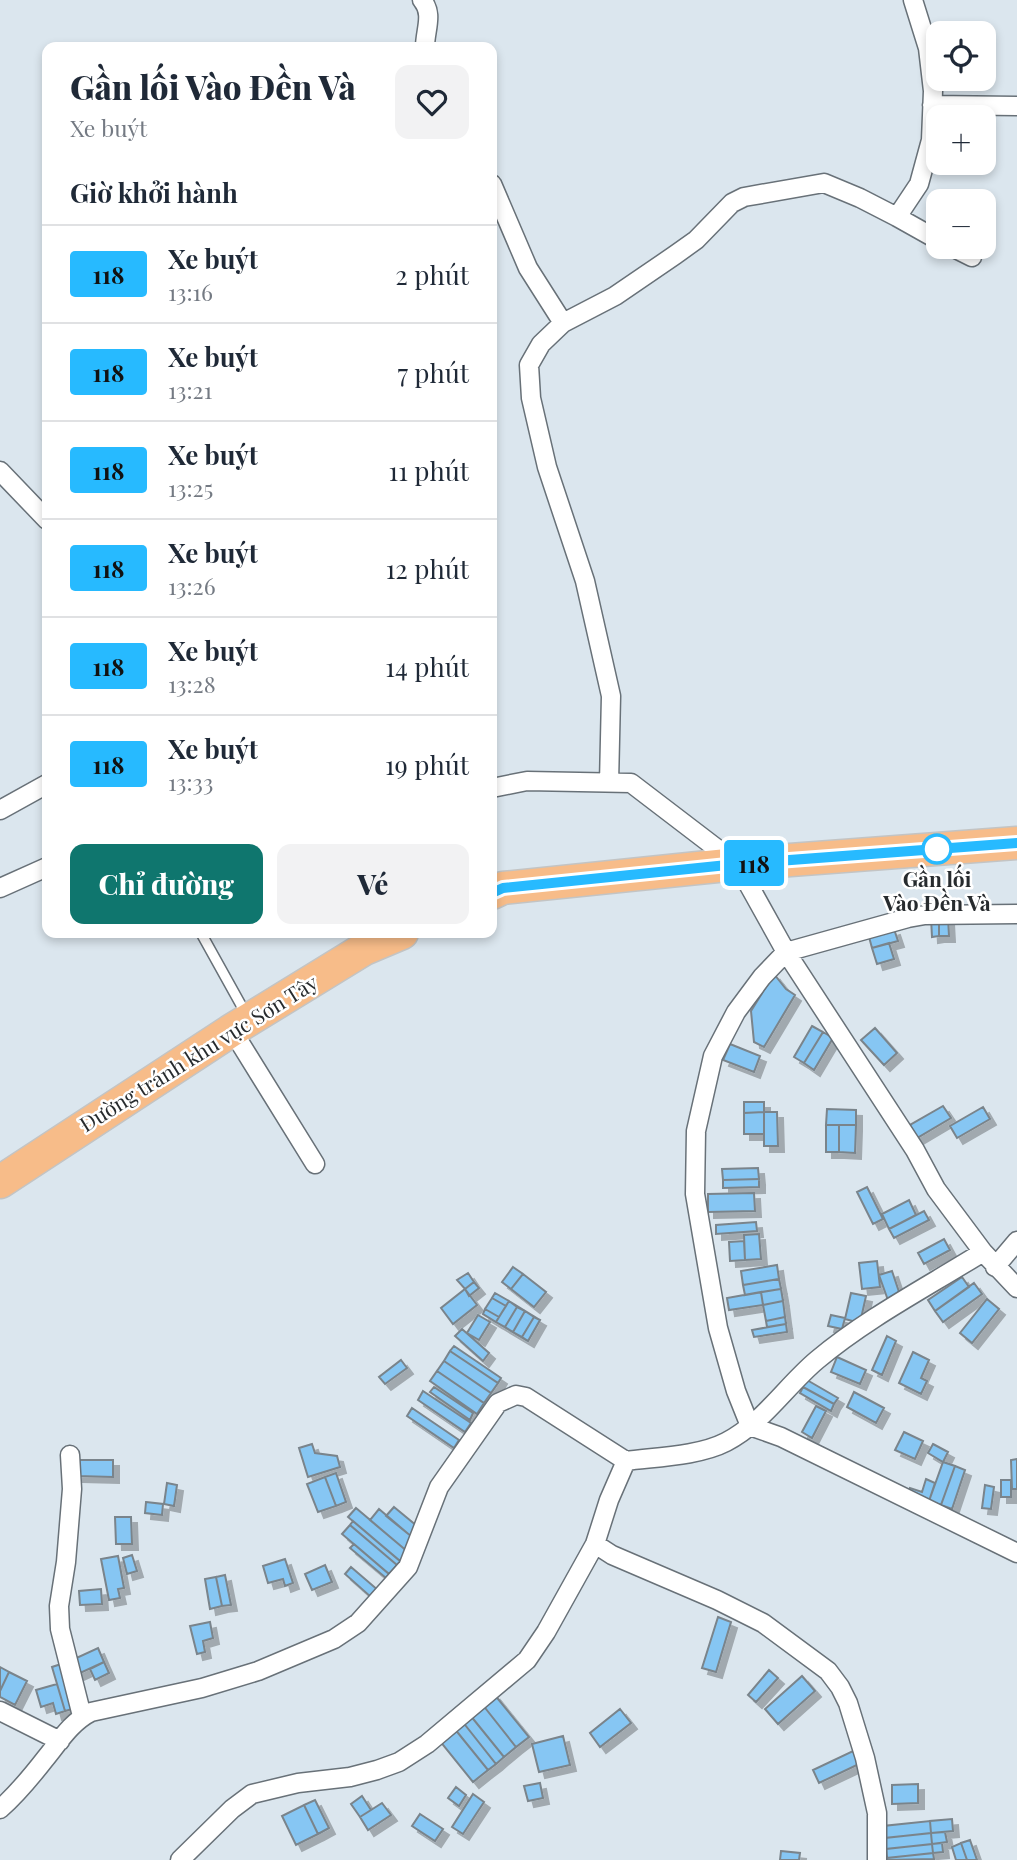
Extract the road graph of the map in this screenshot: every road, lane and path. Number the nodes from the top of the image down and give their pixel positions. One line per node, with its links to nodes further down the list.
1 (422, 0): 3 (street)
2 (913, 0): 4 (street)
3 (426, 42)
4 (932, 104): 5 (street); 7 (street)
5 (1017, 106)
6 (497, 196): 9 (street)
7 (897, 217): 8 (street); 9 (street)
8 (926, 233)
9 (563, 323): 12 (street)
10 (0, 471): 11 (street)
11 (42, 515)
12 (609, 783): 14 (street); 17 (street)
13 (42, 787): 15 (street)
14 (497, 787)
15 (0, 810)
16 (1017, 843): 17 (highway)
17 (737, 864): 20 (highway); 24 (street)
18 (42, 869): 19 (street)
19 (0, 888)
20 (497, 890)
21 (1017, 914): 24 (street)
22 (203, 938): 25 (lane)
23 (390, 938): 25 (highway, Đường tránh khu vực Sơn Tây)
24 (786, 952): 29 (street); 32 (street)
25 (241, 1025): 26 (street); 27 (highway, Đường tránh khu vực Sơn Tây)
26 (315, 1164)
27 (0, 1182)
28 (1017, 1241): 30 (street)
29 (983, 1252): 30 (street); 32 (street)
30 (995, 1266): 31 (street)
31 (1017, 1288)
32 (750, 1426): 34 (street); 36 (street)
33 (70, 1455): 38 (street)
34 (626, 1461): 35 (street); 38 (street)
35 (595, 1544): 41 (street); 42 (street)
36 (1017, 1553)
37 (0, 1711): 39 (street)
38 (82, 1716): 39 (street)
39 (60, 1741): 40 (street)
40 (0, 1808)
41 (180, 1860)
42 (877, 1860)

